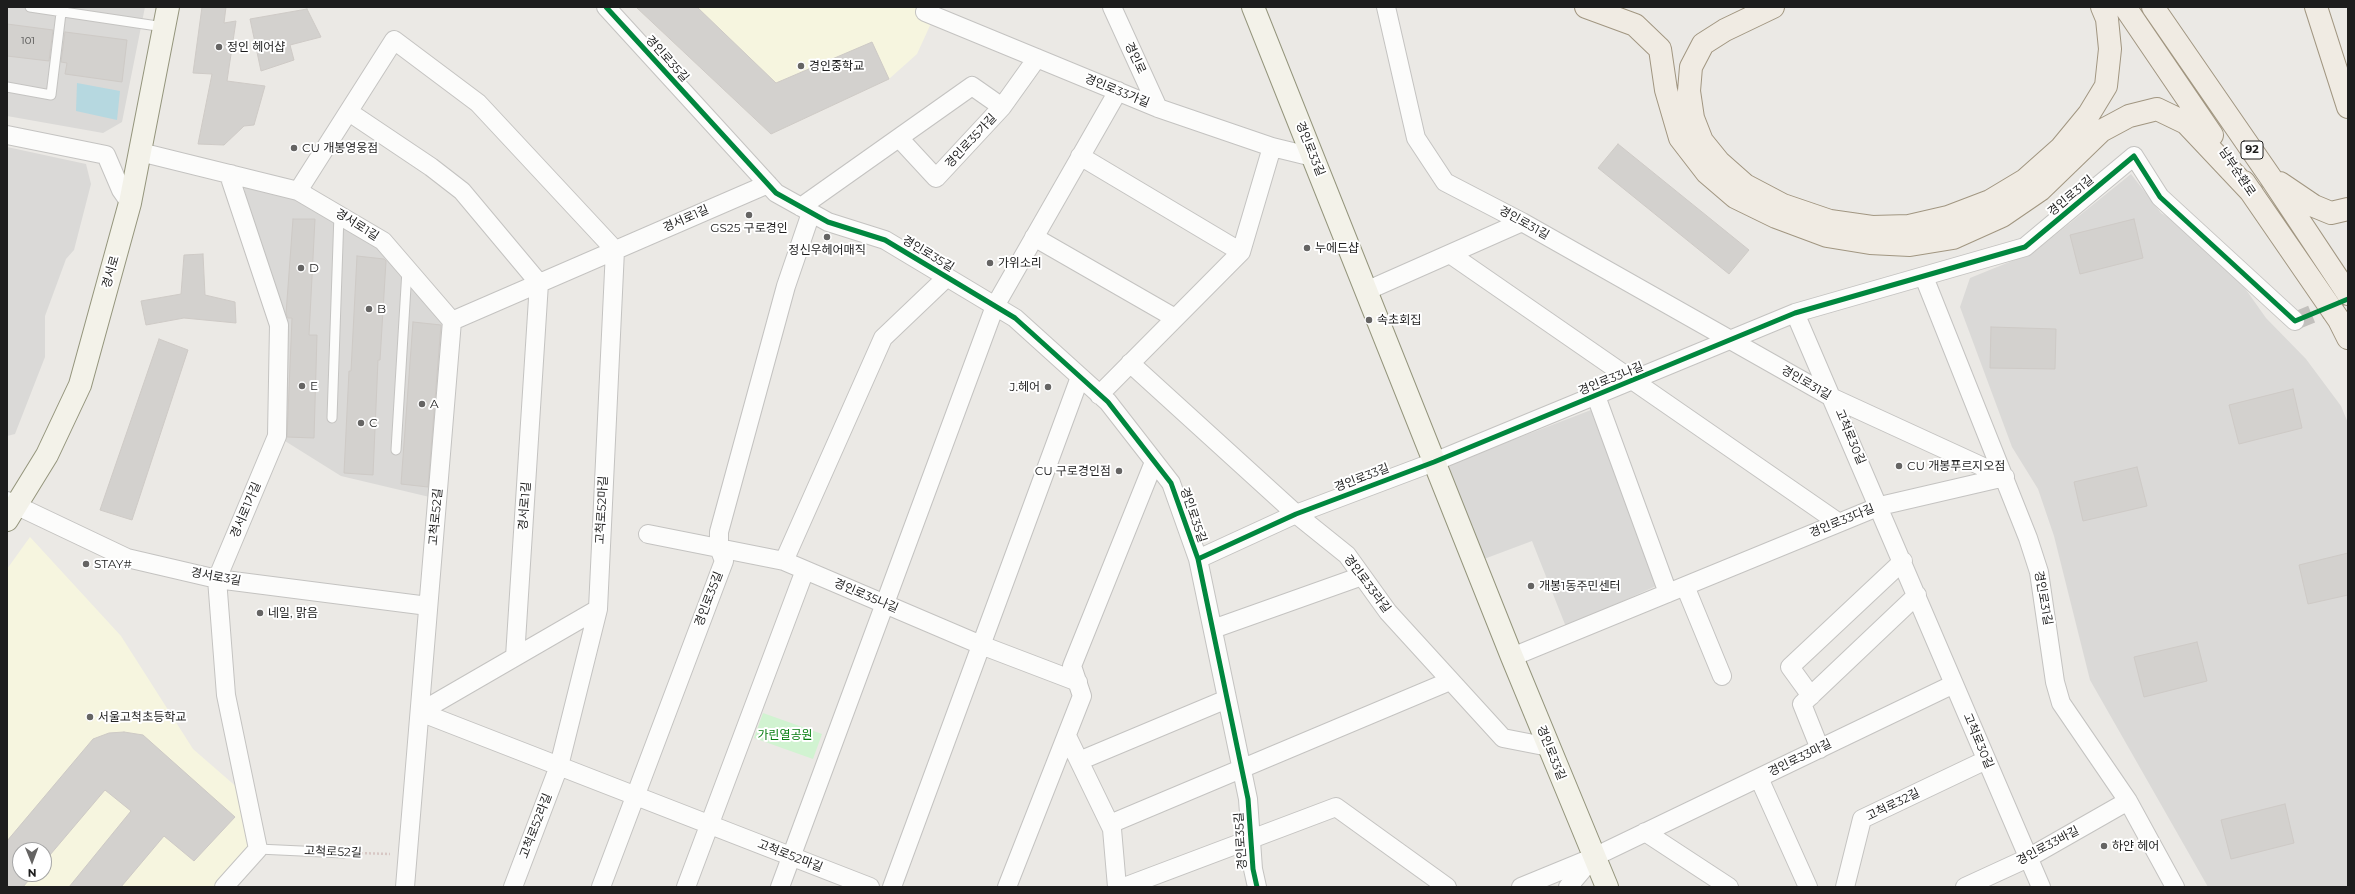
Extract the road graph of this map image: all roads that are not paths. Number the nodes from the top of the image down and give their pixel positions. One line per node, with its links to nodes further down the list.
1 (30, 7): 12 (lane)
2 (606, 7): 30 (street, 경인로35길)
3 (1112, 7): 20 (street, 경인로)
4 (1253, 7): 27 (street, 경인로33길)
5 (1386, 7): 37 (street, 경인로31길)
6 (1586, 7): 32 (main road)
7 (1773, 7): 8 (main road)
8 (2102, 7)
9 (2125, 7): 32 (main road, 남부순환로 / 92)
10 (2153, 7): 29 (main road, 남부순환로 / 92)
11 (2316, 7): 19 (main road)
12 (61, 12): 14 (lane); 16 (lane)
13 (925, 12): 15 (street, 경인로33가길)
14 (167, 17): 25 (street, 경서로)
15 (1037, 58): 17 (street, 경인로33가길); 18 (street, 경인로35가길)
16 (7, 87)
17 (1118, 91): 20 (street, 경인로33가길); 26 (street)
18 (1002, 107): 23 (street); 23 (street, 경인로35가길)
19 (2348, 107)
20 (1158, 108): 24 (street, 경인로33가길)
21 (349, 112): 31 (street); 39 (street); 45 (street)
22 (7, 135): 33 (street)
23 (899, 138): 35 (street)
24 (1272, 147): 27 (street, 경인로33가길); 40 (street)
25 (140, 152): 28 (street, 경서로1길); 33 (street, 경서로)
26 (1080, 156): 38 (street); 40 (street)
27 (1313, 157): 46 (street, 경인로33길)
28 (231, 174): 31 (street, 경서로1길); 77 (street, 경서로1가길)
29 (2271, 178): 34 (main road); 47 (main road, 남부순환로 / 92)
30 (768, 184): 35 (street, 경인로35길); 39 (street, 경서로1길)
31 (298, 191): 36 (street, 경서로1길)
32 (2252, 193): 53 (main road, 남부순환로 / 92)
33 (130, 203): 67 (street, 경서로)
34 (2348, 209)
35 (806, 210): 43 (street, 경인로35길); 71 (street, 경인로35길)
36 (340, 214): 42 (street, 경서로1길); 61 (lane)
37 (1522, 222): 41 (street); 54 (street, 경인로31길)
38 (1034, 237): 48 (street); 50 (street)
39 (615, 250): 45 (street, 경서로1길); 83 (street, 고척로52마길)
40 (1241, 252): 50 (street)
41 (1450, 254): 46 (street); 57 (street, 경인로33나길)
42 (407, 269): 51 (street, 경서로1길); 62 (lane)
43 (947, 277): 48 (street, 경인로35길); 73 (street, 경인로35길)
44 (1924, 277): 49 (street, 경인로31길); 52 (street, 경인로31길); 65 (street)
45 (539, 283): 51 (street, 경서로1길); 86 (street, 경서로1길)
46 (1366, 291): 64 (street, 경인로33길)
47 (2348, 294)
48 (995, 306): 56 (street, 경인로35길); 81 (street)
49 (1796, 313): 54 (street, 경인로33나길); 60 (street, 고척로30길)
50 (1175, 318): 55 (street)
51 (452, 321): 82 (street, 고척로52길)
52 (2295, 321)
53 (2348, 338)
54 (1732, 340): 57 (street, 경인로33나길); 60 (street, 경인로31길)
55 (1130, 363): 58 (street); 68 (street, 경인로33라길)
56 (1080, 377): 58 (street, 경인로35길); 85 (street)
57 (1633, 380): 59 (street, 경인로33나길); 69 (street, 경인로33나길)
58 (1099, 395): 63 (street, 경인로35길)
59 (1596, 396): 64 (street, 경인로33나길); 79 (street, 경인로33나길)
60 (1833, 398): 65 (street, 경인로31길); 66 (street, 고척로30길)
61 (332, 418)
62 (396, 450)
63 (1154, 462): 72 (street, 경인로35길); 90 (street)
64 (1434, 462): 68 (street, 경인로33길); 87 (street, 경인로33길)
65 (2005, 477): 66 (street, 경인로33다길); 104 (street, 경인로31길)
66 (1880, 506): 69 (street, 경인로33다길); 74 (street, 고척로30길)
67 (10, 508): 77 (street, 경서로3길)
68 (1296, 514): 72 (street, 경인로35길); 76 (street, 경인로33라길)
69 (1839, 523): 78 (street, 경인로33다길)
70 (648, 534): 71 (street, 경인로35나길)
71 (719, 548): 73 (street, 경인로35나길); 103 (street, 경인로35길)
72 (1198, 559): 84 (street, 경인로35길)
73 (784, 561): 75 (street, 경인로35나길)
74 (1903, 561): 80 (street, 고척로30길); 92 (street)
75 (805, 570): 81 (street, 경인로35나길); 106 (street)
76 (1362, 576): 84 (street); 89 (street, 경인로33라길)
77 (217, 579): 82 (street, 경서로3길); 109 (street, 경서로1가길)
78 (1685, 586): 79 (street, 경인로33다길); 88 (street)
79 (1668, 593): 87 (street, 경인로33다길)
80 (1917, 595): 91 (street, 고척로30길); 92 (street)
81 (885, 605): 85 (street, 경인로35나길); 111 (street)
82 (428, 606): 94 (street, 고척로52길)
83 (598, 609): 86 (street); 100 (street, 고척로52마길)
84 (1213, 629): 93 (street, 경인로35길)
85 (981, 645): 90 (street, 경인로35나길); 121 (street)
86 (515, 657): 94 (street)
87 (1512, 657): 96 (street, 경인로33길)
88 (1722, 676)
89 (1450, 681): 96 (street, 경인로33라길); 101 (street)
90 (1078, 682): 95 (street)
91 (1954, 684): 97 (street, 경인로33마길); 98 (street, 고척로30길)
92 (1811, 696): 97 (street)
93 (1227, 699): 99 (street); 101 (street, 경인로35길)
94 (420, 712): 100 (street, 고척로52마길); 116 (street, 고척로52길)
95 (1067, 736): 99 (street); 122 (street)
96 (1549, 747): 112 (street, 경인로33길)
97 (1820, 749): 102 (street, 경인로33마길)
98 (1986, 760): 113 (street, 고척로30길); 132 (street, 고척로32길)
99 (1079, 761): 105 (street)
100 (559, 766): 103 (street, 고척로52마길); 117 (street, 고척로52라길)
101 (1242, 770): 105 (street); 108 (street, 경인로35길)
102 (1759, 778): 107 (street, 경인로33마길); 131 (street)
103 (635, 796): 106 (street, 고척로52마길); 118 (street)
104 (2128, 801): 113 (street, 경인로33바길); 135 (street, 경인로31길)
105 (1110, 824): 123 (street)
106 (710, 825): 111 (street, 고척로52마길); 119 (street)
107 (1645, 832): 112 (street, 경인로33마길); 130 (street)
108 (1251, 838): 124 (street, 경인로35길); 125 (street, 경인로35길); 126 (street, 경인로35길)
109 (258, 850): 110 (lane, 고척로52길); 115 (street)
110 (344, 852)
111 (792, 857): 114 (street, 고척로52마길); 120 (street)
112 (1594, 857): 127 (street); 128 (street); 129 (street, 경인로33길)
113 (2028, 858): 133 (street, 경인로33바길); 134 (street, 고척로30길)
114 (866, 886)
115 (224, 887)
116 (405, 887)
117 (513, 887)
118 (601, 887)
119 (686, 887)
120 (780, 887)
121 (892, 887)
122 (1007, 887)
123 (1117, 887)
124 (1124, 887)
125 (1257, 887)
126 (1447, 887)
127 (1521, 887)
128 (1568, 887)
129 (1607, 887)
130 (1729, 887)
131 (1808, 887)
132 (1845, 887)
133 (1965, 887)
134 (2041, 887)
135 (2176, 887)

